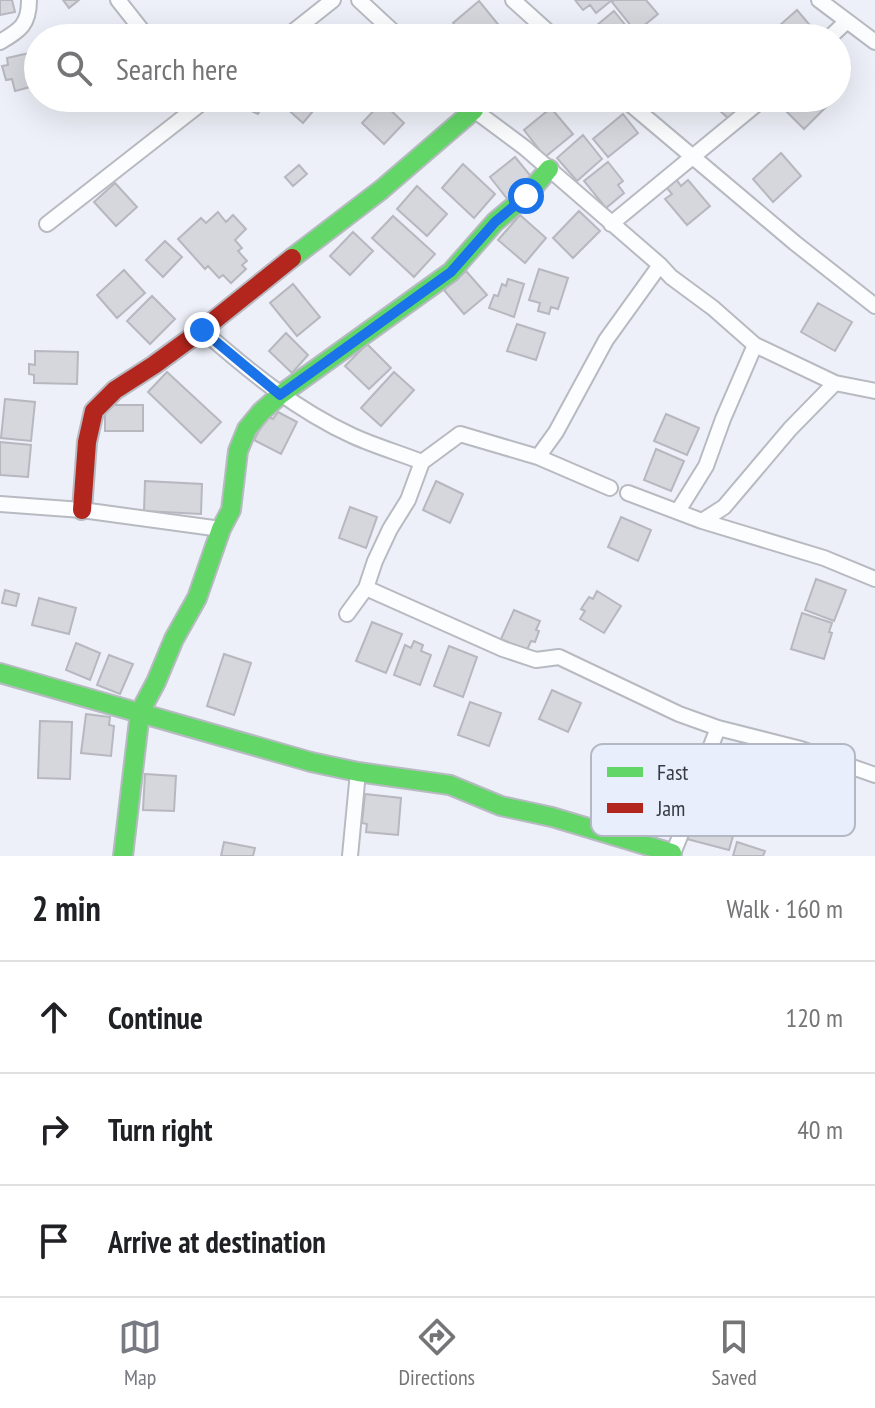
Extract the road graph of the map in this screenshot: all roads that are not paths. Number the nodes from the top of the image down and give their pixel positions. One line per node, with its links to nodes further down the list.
1 (29, 0): 13 (street)
2 (118, 0): 8 (street)
3 (333, 0): 9 (street)
4 (359, 0): 10 (street)
5 (513, 0): 11 (street)
6 (819, 0): 7 (street)
7 (847, 21): 12 (street); 14 (street)
8 (137, 24)
9 (303, 24)
10 (385, 24)
11 (540, 24)
12 (844, 24)
13 (0, 42)
14 (875, 42)
15 (187, 112): 22 (street)
16 (460, 112): 26 (street)
17 (478, 112): 21 (street)
18 (640, 112): 20 (street)
19 (747, 112): 20 (street)
20 (693, 157): 23 (street); 25 (street)
21 (549, 169): 23 (street); 30 (street)
22 (47, 224)
23 (611, 224): 24 (street)
24 (660, 265): 27 (street); 31 (street)
25 (875, 306)
26 (202, 330): 30 (street); 36 (street)
27 (755, 345): 28 (street); 37 (street)
28 (835, 383): 29 (street); 38 (street)
29 (875, 391)
30 (280, 395): 32 (street); 39 (street)
31 (538, 457): 32 (street); 33 (street)
32 (422, 462): 41 (street)
33 (610, 488)
34 (628, 493): 37 (street)
35 (0, 504): 36 (street)
36 (82, 510): 39 (street)
37 (678, 511): 38 (street)
38 (702, 521): 40 (street)
39 (221, 529): 44 (street)
40 (875, 579)
41 (366, 588): 42 (street); 45 (street)
42 (347, 614)
43 (0, 673): 44 (street)
44 (140, 712): 49 (street); 54 (street)
45 (718, 728): 46 (street); 47 (street)
46 (712, 744)
47 (784, 744)
48 (855, 768): 50 (street)
49 (358, 772): 51 (street); 55 (street)
50 (875, 775)
51 (591, 829)
52 (614, 836): 53 (street)
53 (672, 854)
54 (123, 856)
55 (350, 856)

